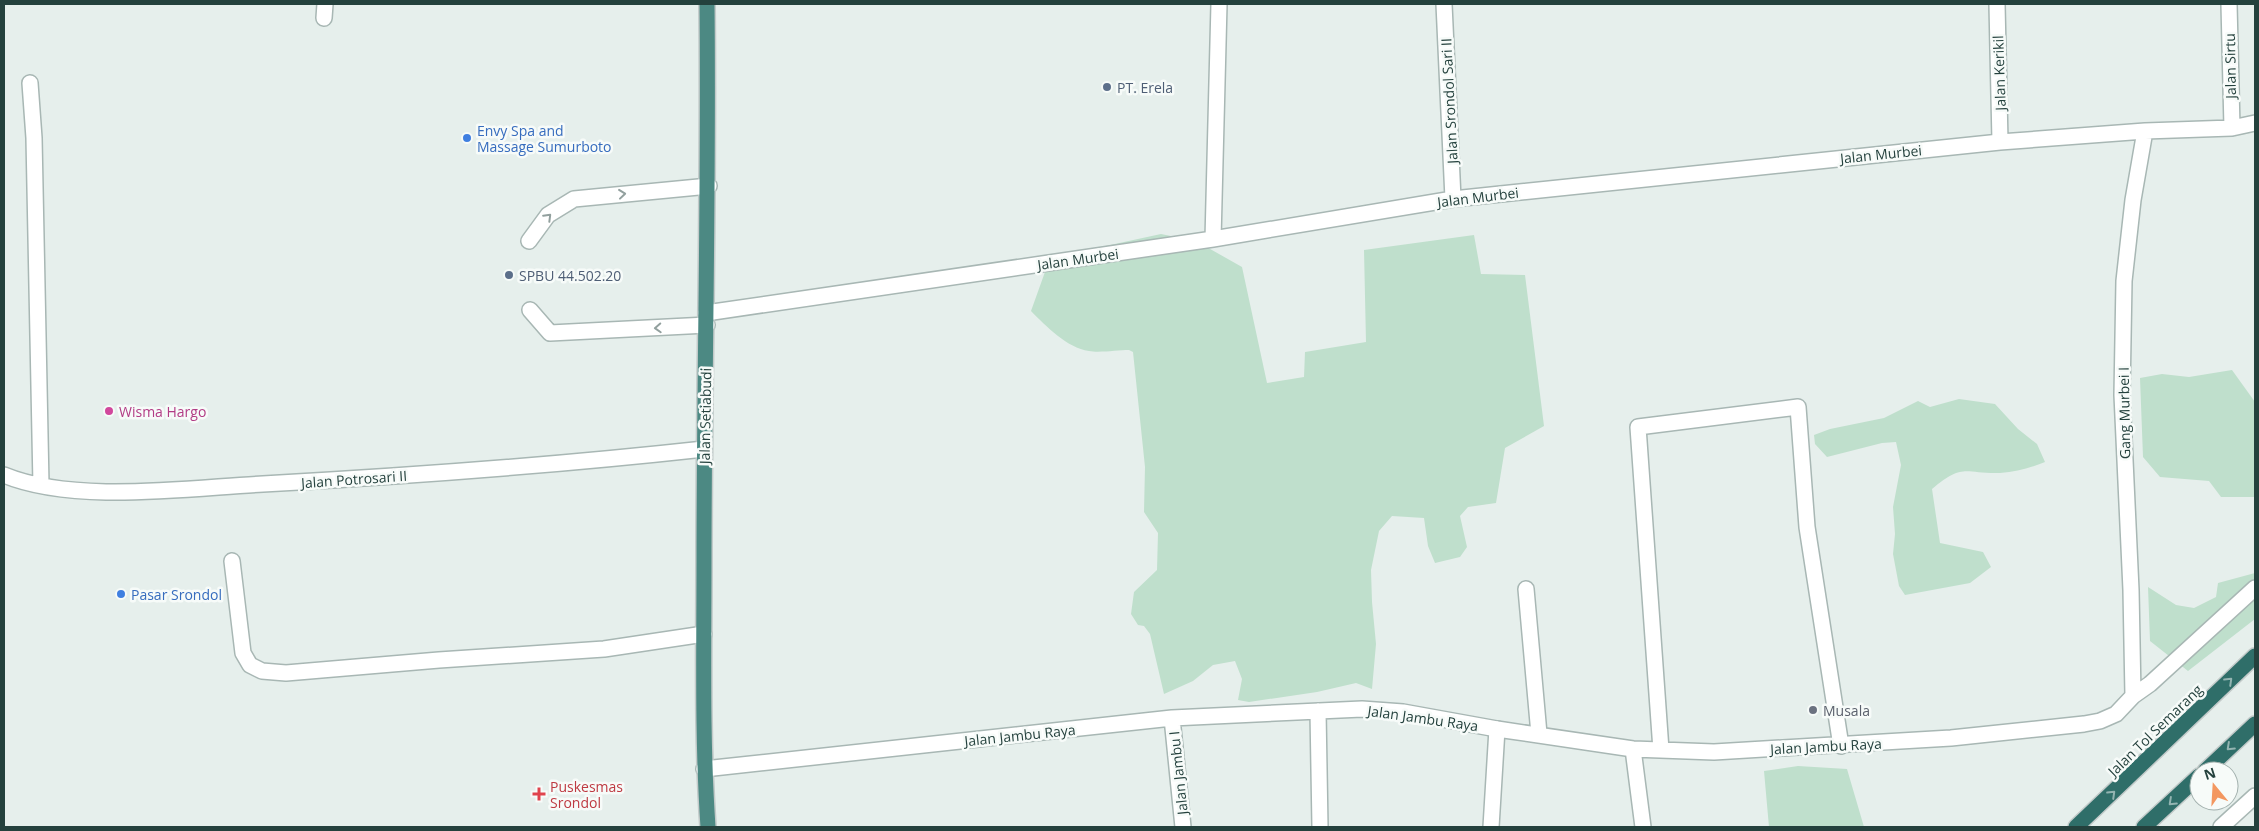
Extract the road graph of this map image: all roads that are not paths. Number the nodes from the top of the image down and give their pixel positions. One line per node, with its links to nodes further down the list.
1 (707, 4): 11 (highway, Jalan Setiabudi)
2 (1219, 4): 13 (street)
3 (1444, 4): 12 (street, Jalan Srondol Sari II)
4 (1997, 4): 10 (street, Jalan Kerikil)
5 (2229, 4): 8 (street, Jalan Sirtu)
6 (30, 83): 19 (street)
7 (2255, 123): 8 (street, Jalan Murbei)
8 (2232, 128): 9 (street, Jalan Murbei)
9 (2144, 131): 10 (street, Jalan Murbei); 25 (street, Gang Murbei I)
10 (2000, 142): 12 (street, Jalan Murbei)
11 (709, 186): 14 (street, one-way to 11); 16 (highway, Jalan Setiabudi)
12 (1453, 199): 13 (street, Jalan Murbei)
13 (1213, 239): 16 (street, Jalan Murbei)
14 (529, 241)
15 (530, 310): 16 (street, Jalan Murbei, one-way to 15)
16 (706, 319): 17 (highway, Jalan Setiabudi)
17 (704, 449): 19 (street, Jalan Potrosari II); 23 (highway, Jalan Setiabudi)
18 (4, 475): 19 (street, Jalan Potrosari II)
19 (41, 485)
20 (232, 561): 23 (street)
21 (2255, 588): 25 (street, Jalan Jambu Raya)
22 (1526, 589): 30 (street)
23 (704, 634): 35 (highway, Jalan Setiabudi)
24 (2255, 656): 43 (highway, Jalan Tol Semarang, one-way to 24)
25 (2133, 696): 31 (street, Jalan Jambu Raya)
26 (1318, 711): 27 (street, Jalan Jambu Raya); 29 (street, Jalan Jambu Raya); 40 (street)
27 (1172, 718): 35 (street, Jalan Jambu Raya); 39 (street, Jalan Jambu I)
28 (2255, 724): 34 (highway, one-way to 34)
29 (1497, 729): 30 (street, Jalan Jambu Raya); 41 (street)
30 (1539, 734): 32 (street, Jalan Jambu Raya)
31 (1841, 746): 33 (street, Jalan Jambu Raya); 33 (street)
32 (1633, 749): 33 (street, Jalan Jambu Raya); 42 (street)
33 (1661, 750)
34 (2215, 761)
35 (704, 769): 38 (highway, Jalan Setiabudi)
36 (2189, 785): 44 (highway, one-way to 44)
37 (2255, 796): 45 (street)
38 (708, 827)
39 (1183, 827)
40 (1320, 827)
41 (1491, 827)
42 (1643, 827)
43 (2076, 827)
44 (2144, 827)
45 (2221, 827)

